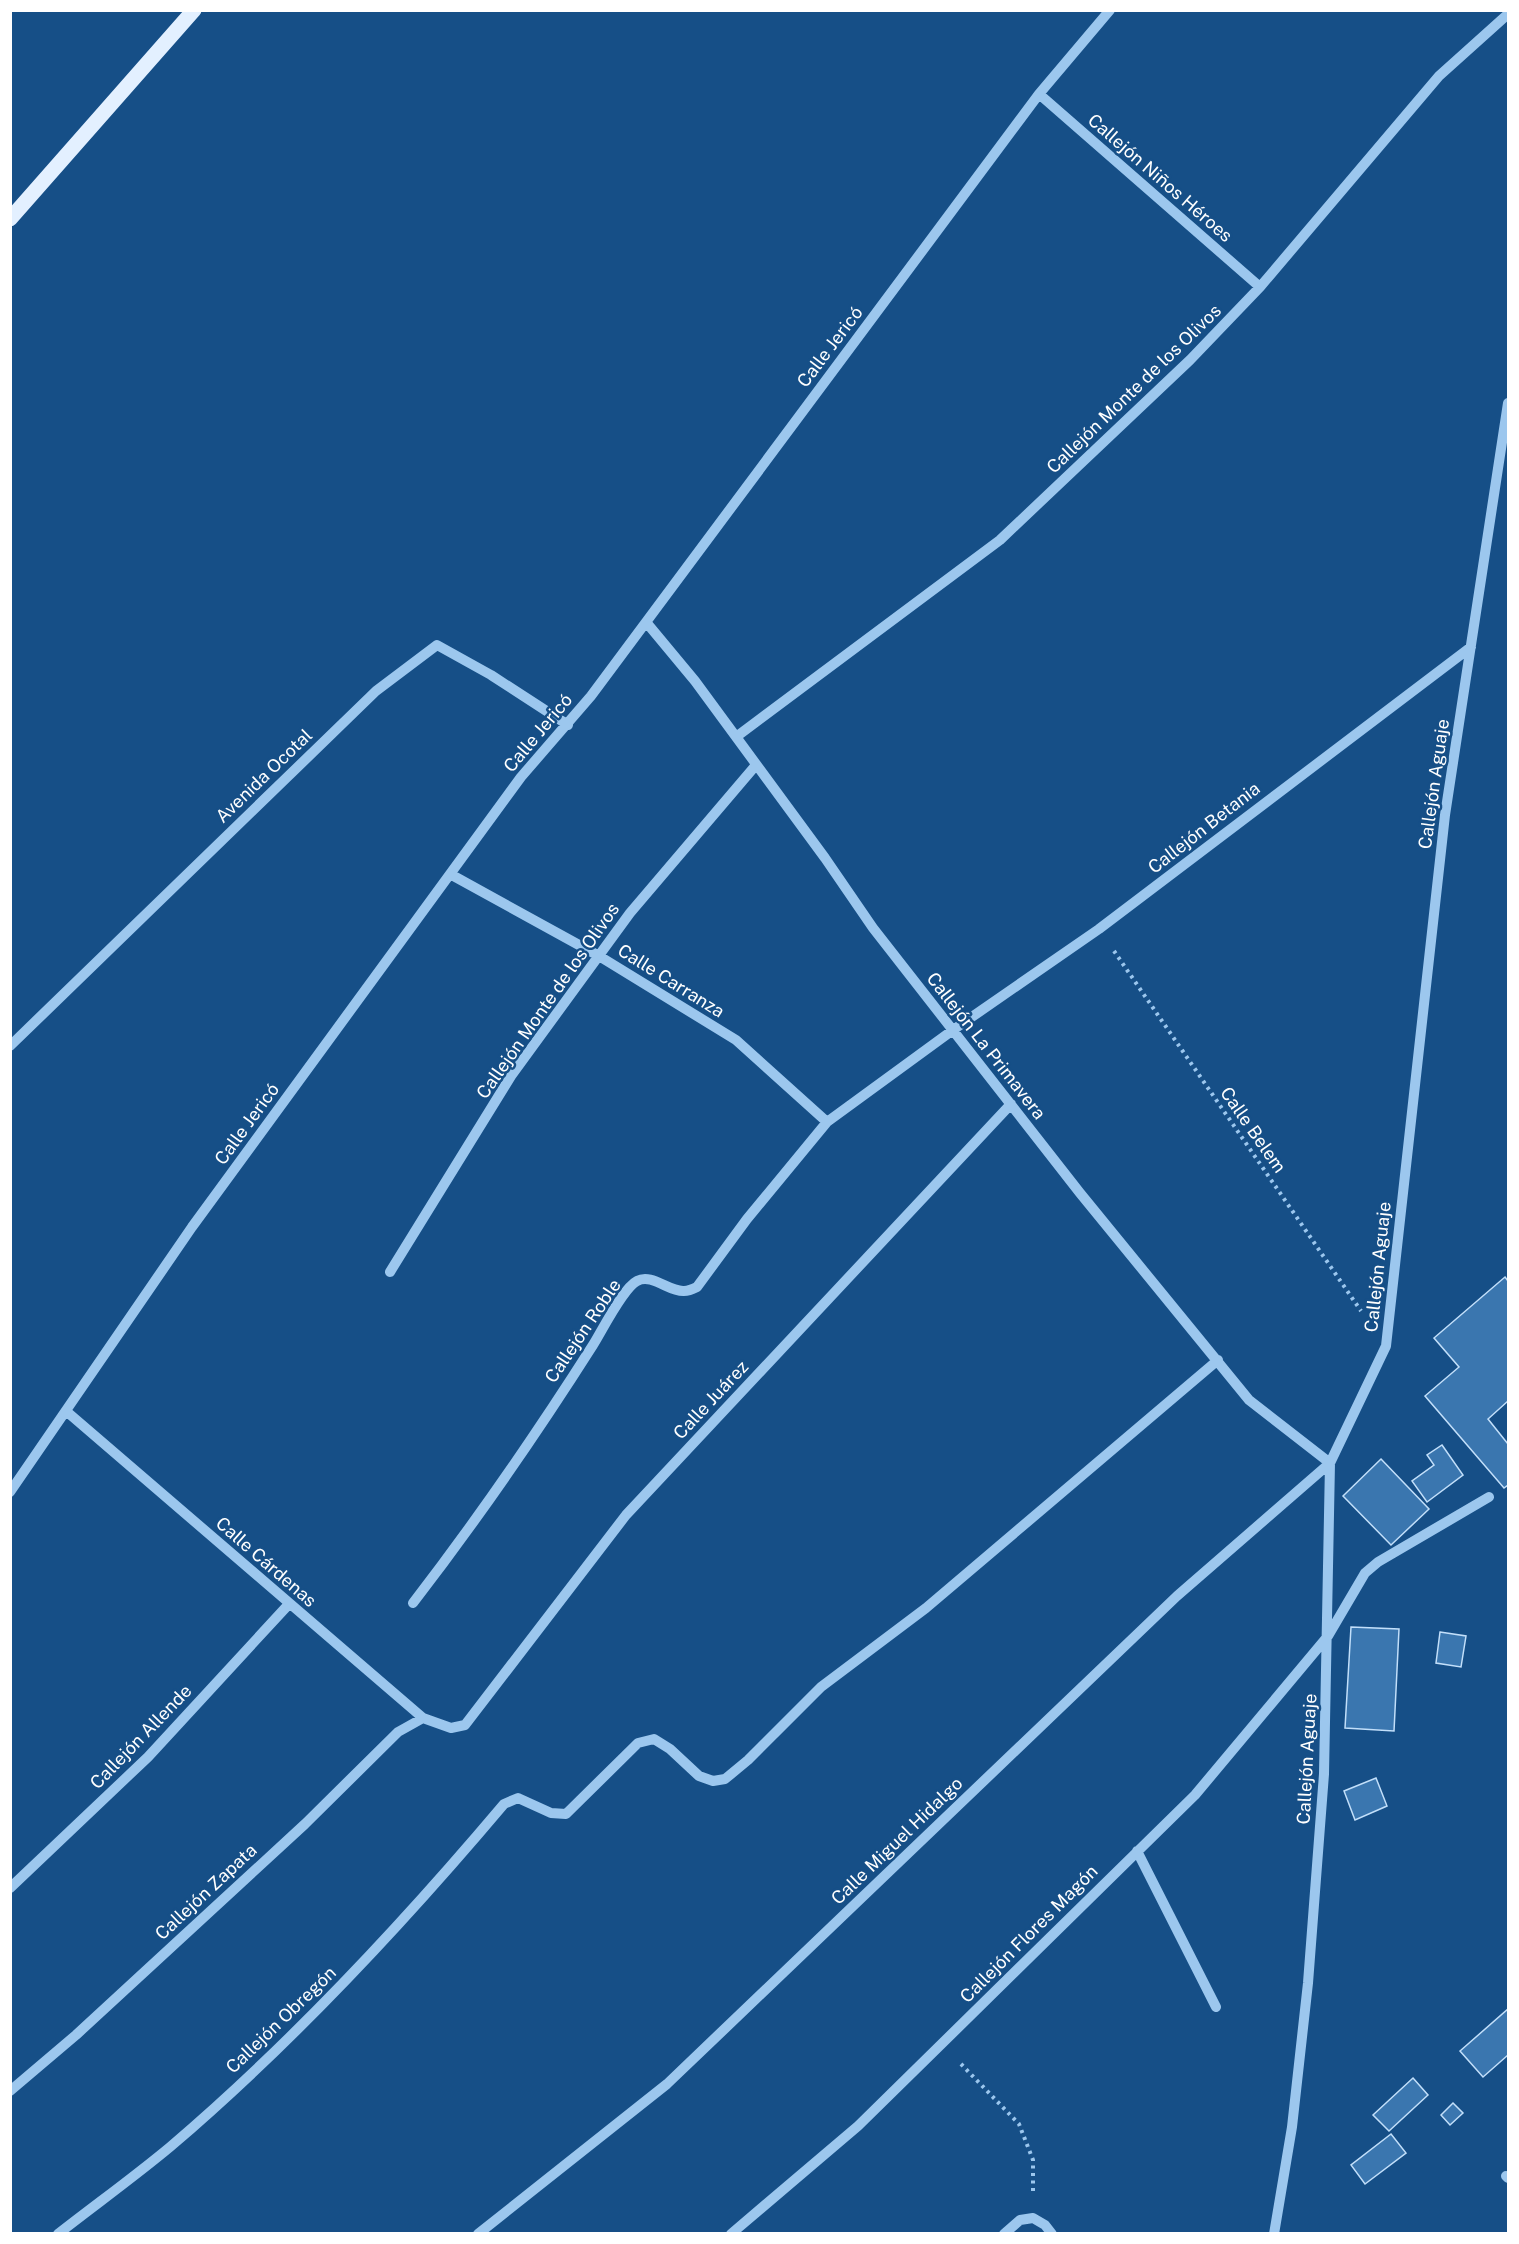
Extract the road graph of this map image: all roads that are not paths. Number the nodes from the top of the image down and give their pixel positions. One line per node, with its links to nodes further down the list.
1 (194, 10): 5 (main road)
2 (1110, 10): 4 (street, Calle Jericó)
3 (1509, 15): 6 (street, Callejón Monte de los Olivos)
4 (1039, 94): 6 (street, Callejón Niños Héroes); 8 (street, Calle Jericó)
5 (10, 219)
6 (1260, 288): 11 (street, Callejón Monte de los Olivos)
7 (1509, 403): 9 (street, Callejón Aguaje)
8 (646, 622): 10 (street, Calle Jericó); 11 (street, Callejón La Primavera)
9 (1471, 647): 15 (street, Callejón Betania); 22 (street, Callejón Aguaje)
10 (568, 725): 13 (street, Calle Jericó); 16 (street, Avenida Ocotal)
11 (736, 737): 12 (street, Callejón La Primavera)
12 (756, 765): 14 (street, Callejón Monte de los Olivos); 15 (street, Callejón La Primavera)
13 (450, 874): 14 (street, Calle Carranza); 21 (street, Calle Jericó)
14 (599, 956): 18 (street, Calle Carranza); 19 (street, Callejón Monte de los Olivos)
15 (953, 1030): 17 (street, Callejón La Primavera); 18 (street, Callejón Roble)
16 (10, 1046)
17 (1011, 1104): 20 (street, Callejón La Primavera); 29 (street, Calle Juárez)
18 (827, 1122): 25 (street, Callejón Roble)
19 (390, 1272)
20 (1218, 1360): 22 (street, Callejón La Primavera); 34 (street, Callejón Obregón)
21 (66, 1411): 23 (street, Calle Jericó); 26 (street, Calle Cárdenas)
22 (1330, 1463): 27 (street, Callejón Aguaje); 35 (street, Calle Miguel Hidalgo)
23 (10, 1492)
24 (1489, 1497): 27 (street, Callejón Flores Magón)
25 (413, 1603)
26 (289, 1604): 28 (street, Calle Cárdenas); 31 (street, Callejón Allende)
27 (1328, 1636): 30 (street, Callejón Flores Magón); 39 (street, Callejón Aguaje)
28 (423, 1718): 29 (street, Calle Cárdenas); 33 (street, Callejón Zapata)
29 (451, 1728)
30 (1137, 1851): 32 (street); 36 (street, Callejón Flores Magón)
31 (10, 1888)
32 (1216, 2007)
33 (10, 2091)
34 (58, 2234)
35 (478, 2234)
36 (731, 2234)
37 (1004, 2234): 38 (street)
38 (1052, 2234)
39 (1274, 2234)

